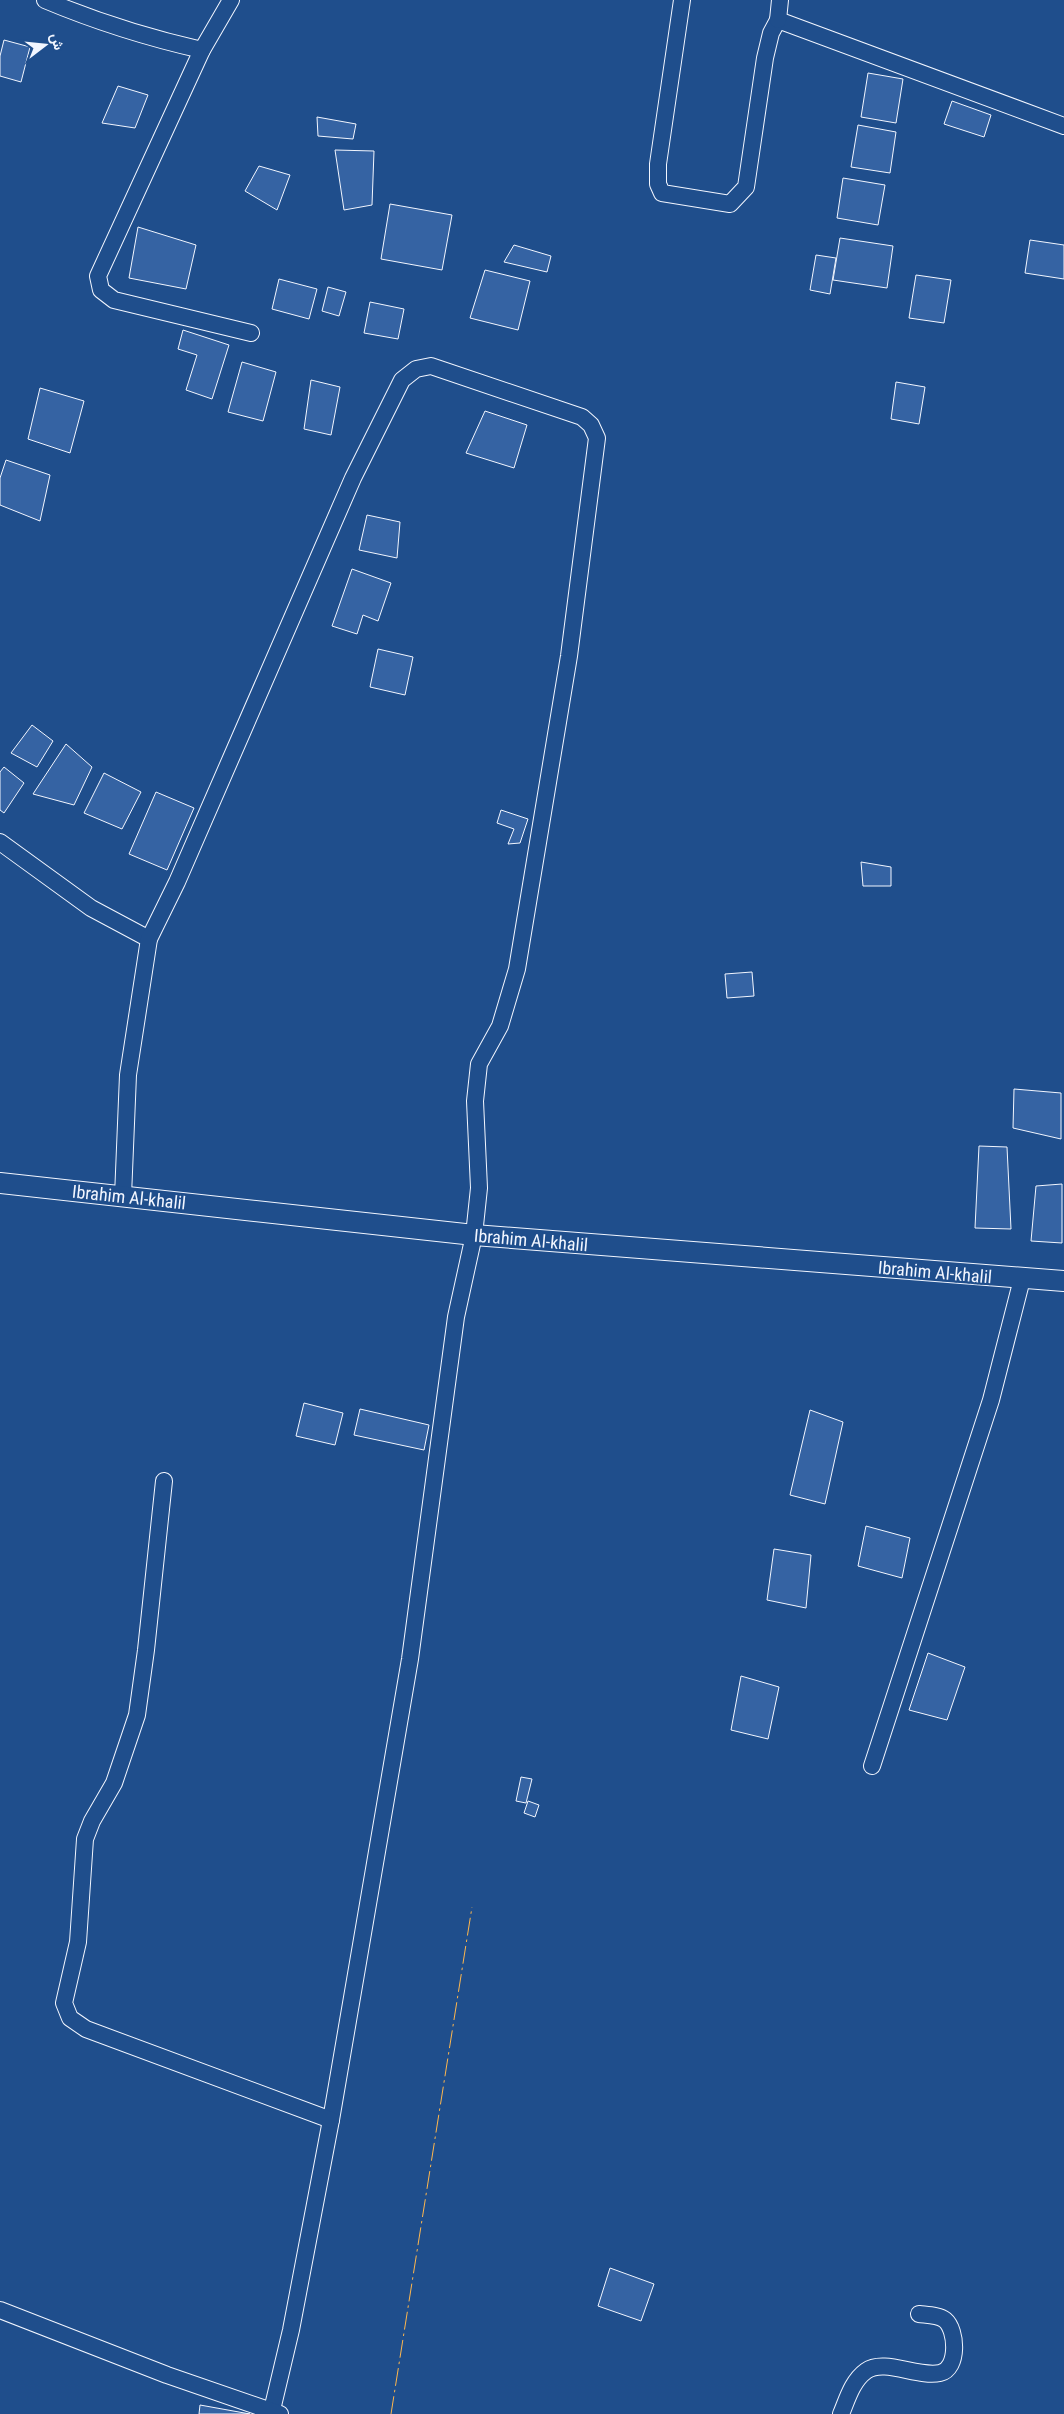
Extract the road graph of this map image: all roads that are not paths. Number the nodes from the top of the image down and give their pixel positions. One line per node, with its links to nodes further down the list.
1 (44, 0): 6 (street)
2 (231, 0): 6 (street)
3 (682, 0): 5 (street)
4 (780, 0): 5 (street)
5 (778, 20): 7 (street)
6 (202, 50): 8 (street)
7 (1064, 126)
8 (251, 332)
9 (0, 842): 10 (street)
10 (148, 938): 12 (street); 13 (street)
11 (0, 1183): 12 (street, Ibrahim Al-khalil)
12 (123, 1196): 13 (street, Ibrahim Al-khalil)
13 (474, 1234): 14 (street, Ibrahim Al-khalil); 18 (street)
14 (1022, 1279): 15 (street, Ibrahim Al-khalil); 17 (street)
15 (1064, 1281)
16 (164, 1481): 18 (street)
17 (872, 1766)
18 (330, 2120): 21 (street)
19 (0, 2310): 21 (street)
20 (919, 2314): 22 (street)
21 (276, 2412)
22 (841, 2414)

